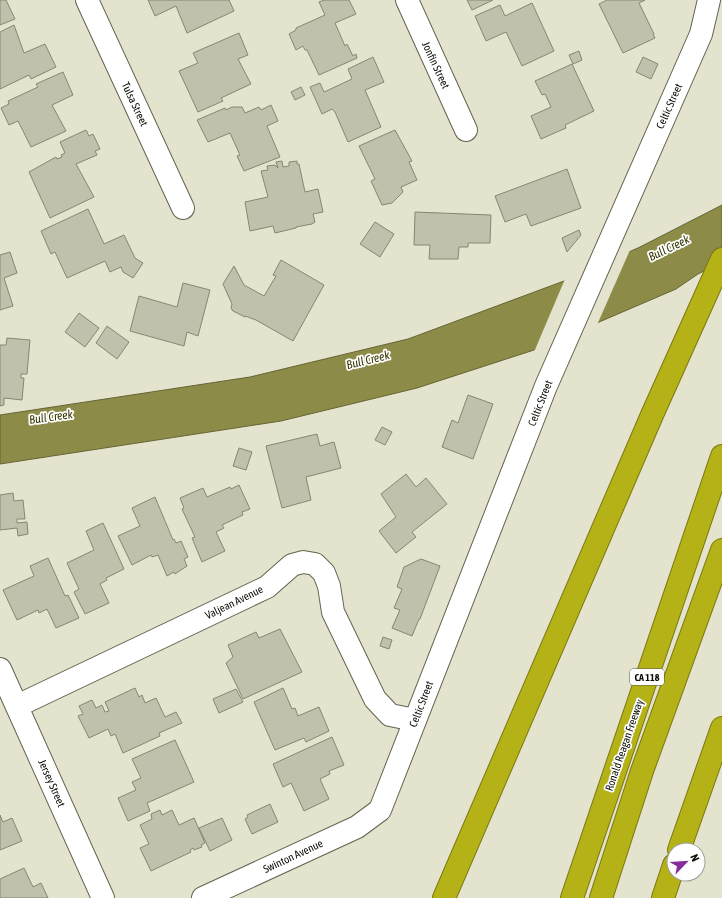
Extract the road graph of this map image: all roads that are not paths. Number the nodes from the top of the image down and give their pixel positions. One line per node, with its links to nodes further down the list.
1 (87, 0): 5 (street, Tulsa Street)
2 (407, 0): 4 (street, Jonfin Street)
3 (709, 0): 11 (street, Celtic Street)
4 (466, 130)
5 (183, 208)
6 (722, 259): 18 (highway)
7 (722, 456): 19 (highway, Ronald Reagan Freeway / CA 118)
8 (722, 550): 20 (highway, CA 118)
9 (0, 669): 10 (street, Jersey Street)
10 (17, 706): 11 (street, Valjean Avenue); 16 (street, Jersey Street)
11 (415, 720): 13 (street, Celtic Street)
12 (722, 728): 14 (highway)
13 (380, 810): 17 (street, Swinton Avenue)
14 (682, 842)
15 (668, 882): 21 (highway)
16 (104, 898)
17 (203, 898)
18 (444, 898)
19 (572, 898)
20 (601, 898)
21 (663, 898)

